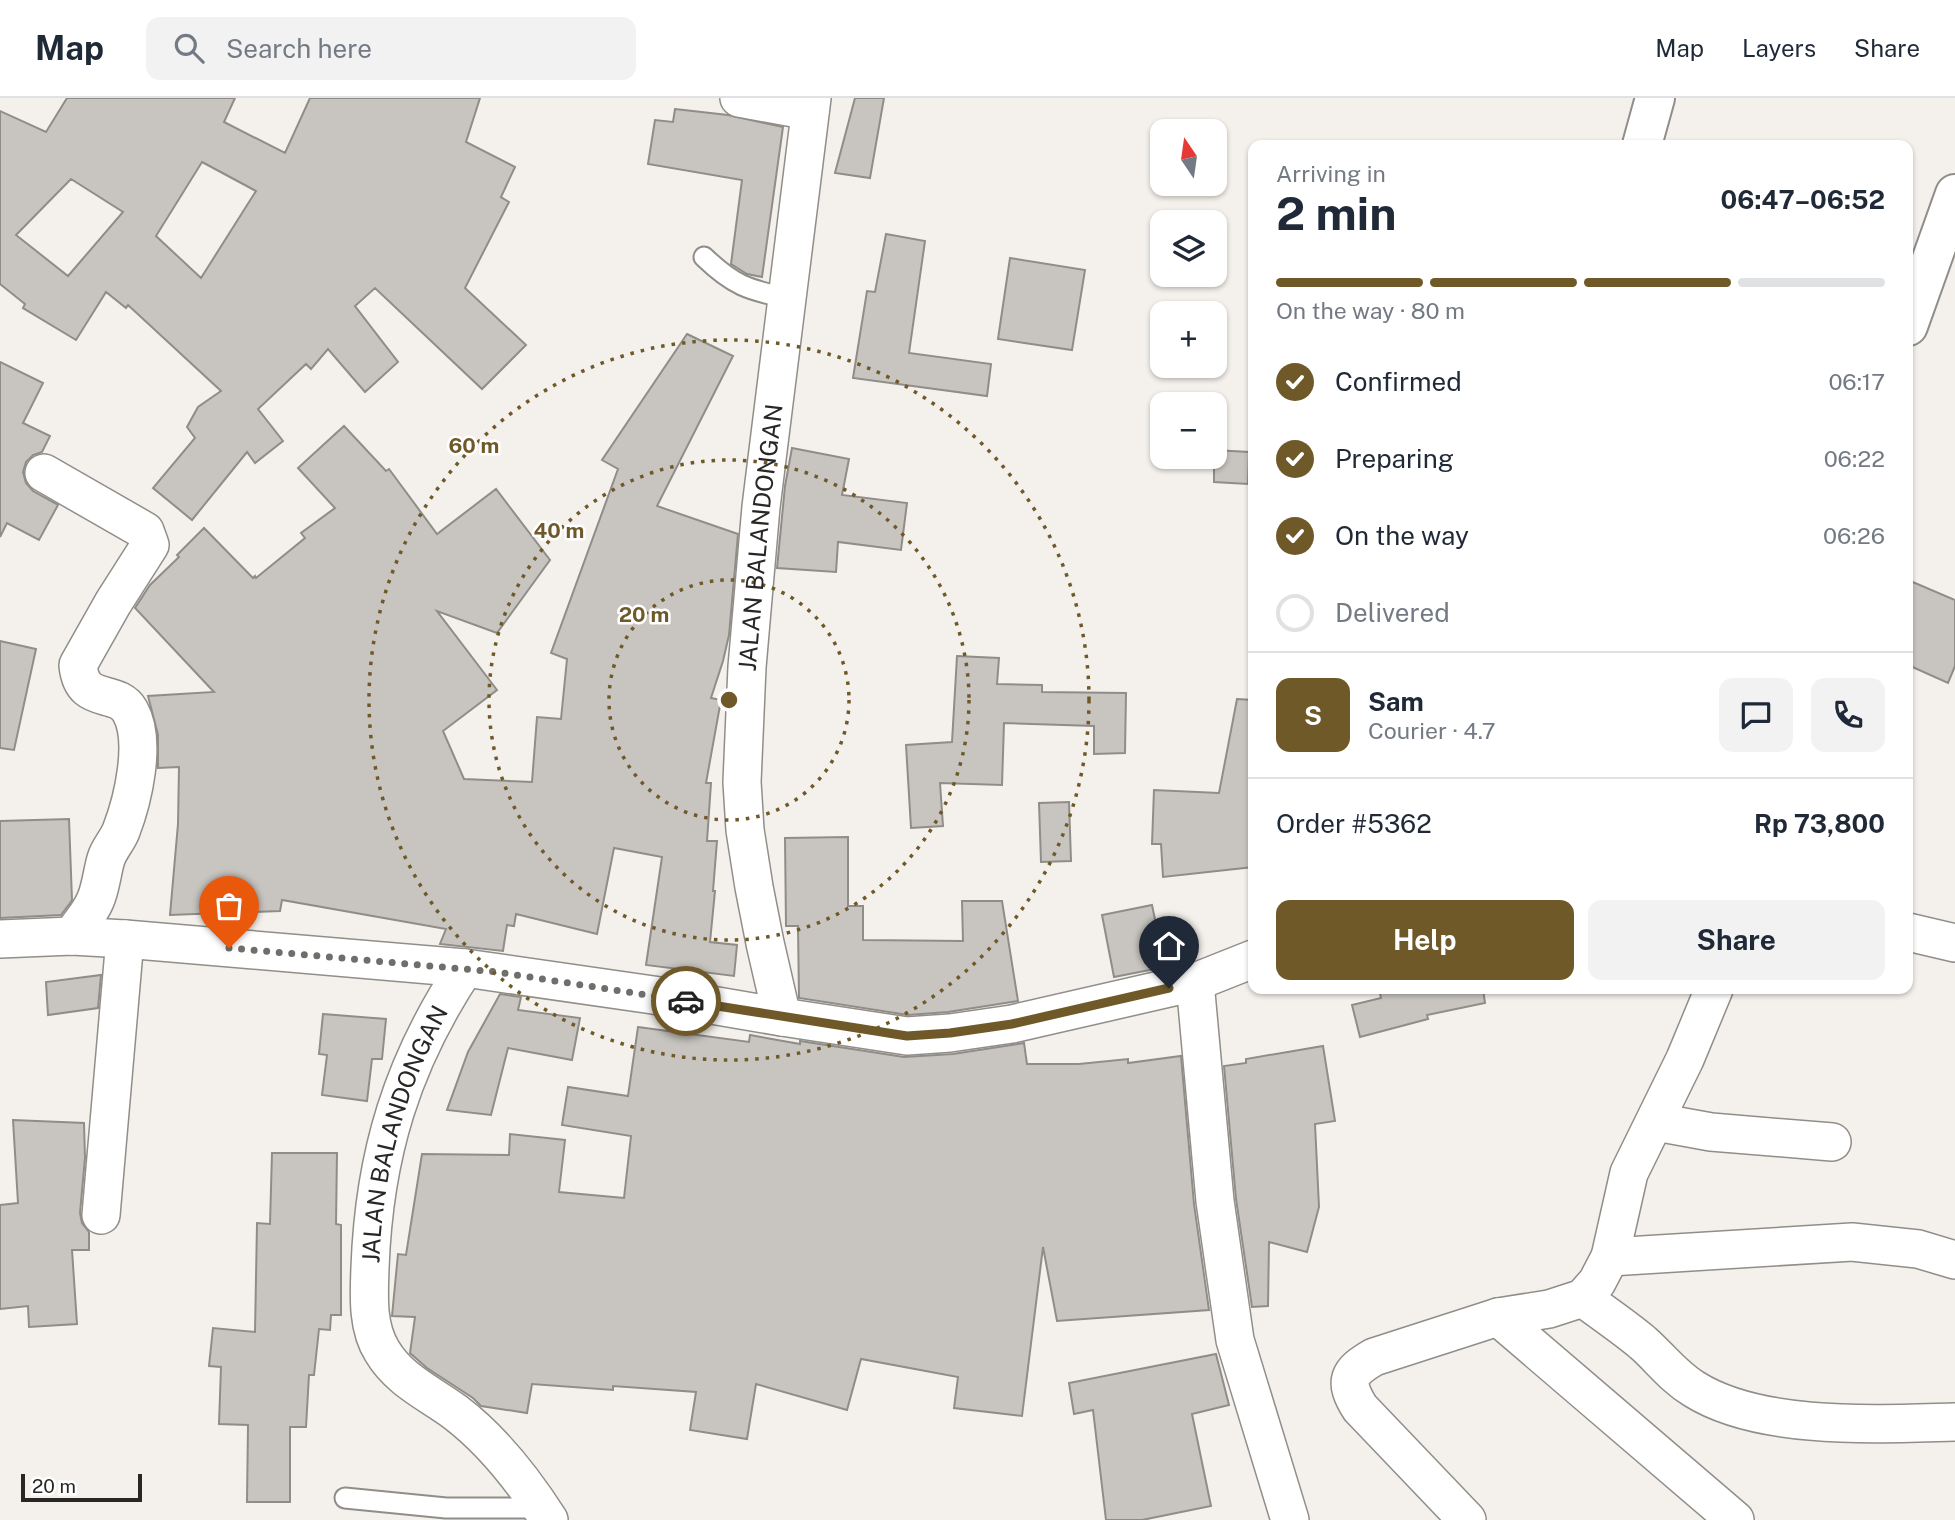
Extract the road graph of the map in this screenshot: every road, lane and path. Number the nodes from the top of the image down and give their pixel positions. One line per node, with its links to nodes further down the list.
1 (739, 98): 3 (street)
2 (1655, 98): 4 (street)
3 (811, 105): 7 (street, JALAN BALANDONGAN)
4 (1643, 140)
5 (1955, 194): 8 (street)
6 (704, 257): 7 (lane)
7 (787, 298): 19 (street, JALAN BALANDONGAN)
8 (1913, 313)
9 (44, 472): 11 (street)
10 (1913, 933): 14 (street)
11 (72, 936): 12 (street); 13 (street)
12 (0, 939)
13 (125, 939): 16 (street); 22 (street)
14 (1955, 943)
15 (1248, 961): 17 (street)
16 (465, 968): 19 (street); 29 (street, JALAN BALANDONGAN)
17 (1195, 982): 19 (street); 30 (street)
18 (1712, 994): 20 (street)
19 (782, 1017)
20 (1656, 1122): 21 (street); 23 (street)
21 (1832, 1142)
22 (101, 1215)
23 (1610, 1257): 24 (street); 25 (street)
24 (1955, 1260)
25 (1583, 1298): 26 (street); 27 (street)
26 (1498, 1317): 31 (street); 32 (street)
27 (1955, 1422)
28 (345, 1498): 29 (lane)
29 (545, 1514)
30 (1290, 1520)
31 (1467, 1520)
32 (1735, 1520)

